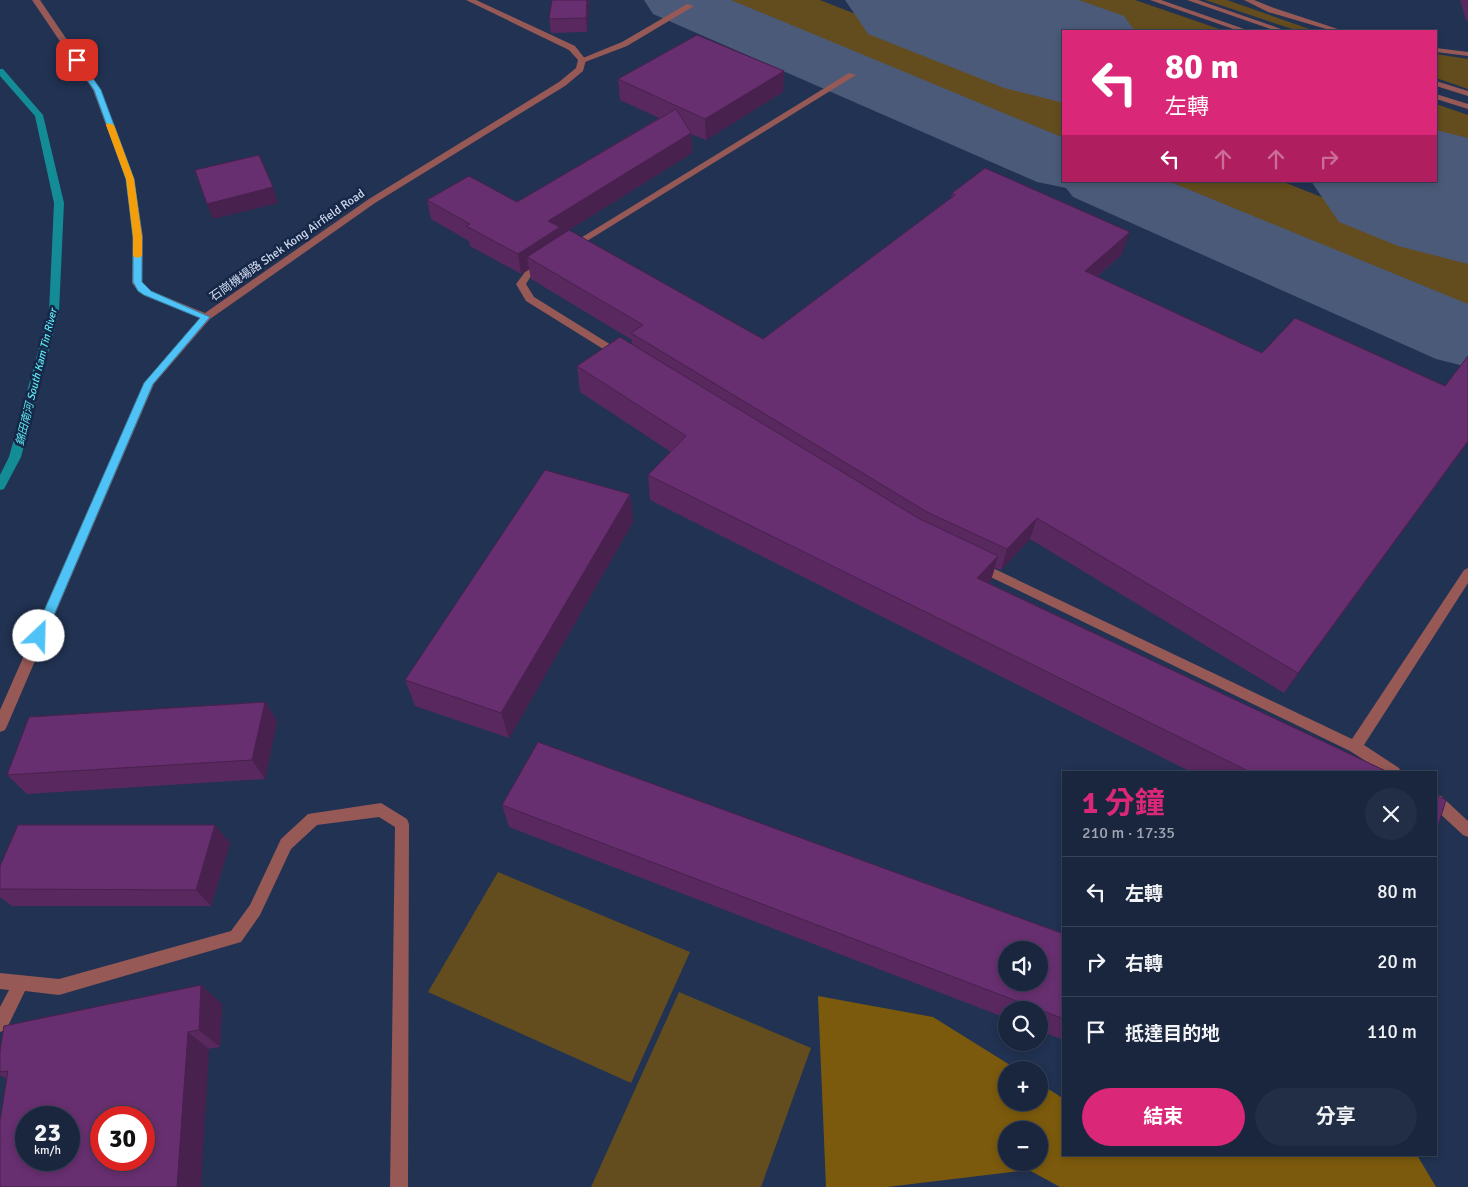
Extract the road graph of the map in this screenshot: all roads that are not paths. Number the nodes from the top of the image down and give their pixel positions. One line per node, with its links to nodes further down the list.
1 (36, 0): 18 (street)
2 (470, 0): 12 (street)
3 (1154, 0): 7 (street)
4 (1190, 0): 8 (street)
5 (1248, 0): 9 (street)
6 (690, 6): 12 (street)
7 (1243, 30)
8 (1280, 30)
9 (1337, 30)
10 (1437, 50): 11 (street)
11 (1468, 54)
12 (582, 60): 18 (street, 石崗機場路 Shek Kong Airfield Road)
13 (852, 75): 19 (street)
14 (1437, 83): 15 (street)
15 (1468, 94)
16 (1437, 96): 17 (street)
17 (1468, 107)
18 (206, 317): 22 (street, 石崗機場路 Shek Kong Airfield Road)
19 (631, 362)
20 (971, 563): 23 (street)
21 (1468, 573): 23 (street)
22 (0, 726)
23 (1355, 747): 24 (street)
24 (1392, 771)
25 (1437, 802): 26 (street)
26 (1468, 830)
27 (0, 980): 28 (street)
28 (20, 984): 29 (street); 30 (street)
29 (0, 1024)
30 (399, 1187)

